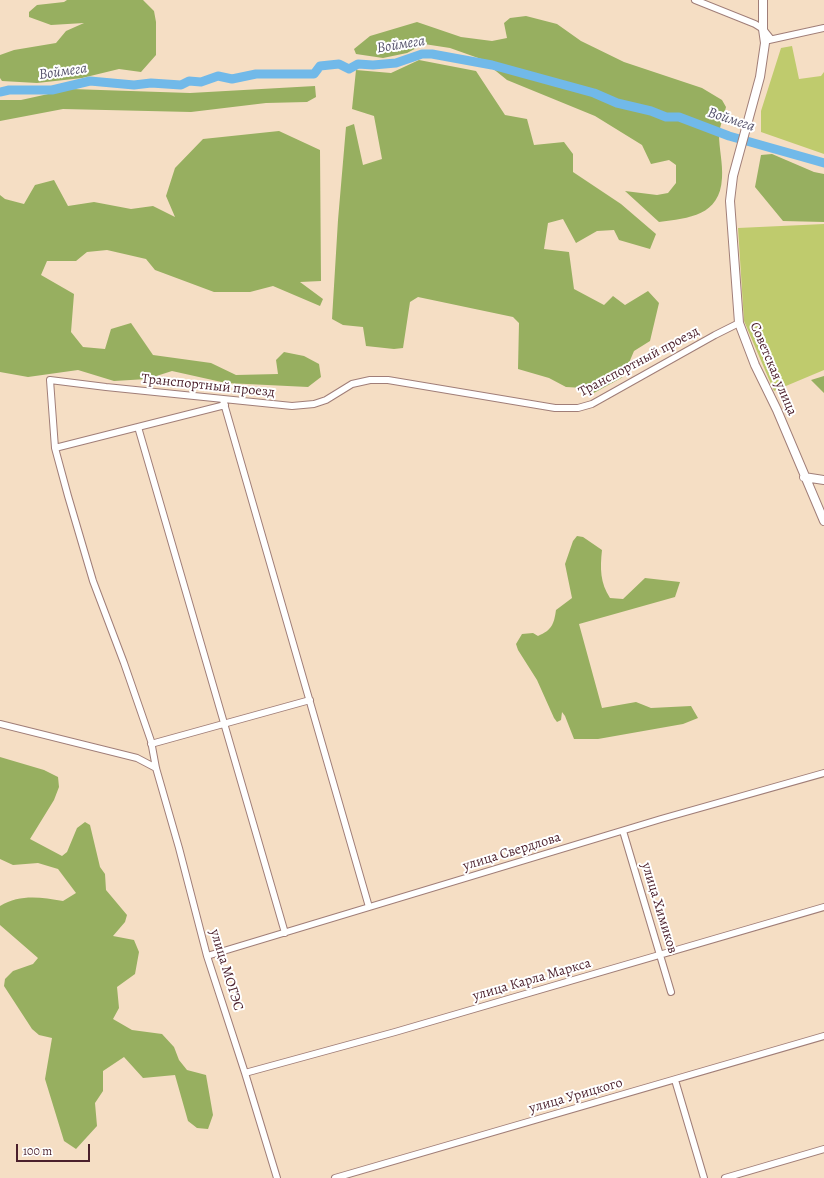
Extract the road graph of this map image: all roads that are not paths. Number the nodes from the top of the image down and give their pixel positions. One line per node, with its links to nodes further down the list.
1 (695, 0): 4 (street)
2 (763, 0): 4 (street, Советская улица)
3 (824, 28): 5 (street)
4 (763, 29): 5 (street, Советская улица)
5 (768, 41): 6 (street, Советская улица)
6 (739, 323): 7 (street, Транспортный проезд); 10 (street, Советская улица)
7 (224, 402): 8 (street); 9 (street, Транспортный проезд); 13 (street)
8 (138, 427): 9 (street); 15 (street)
9 (55, 448): 16 (street, Транспортный проезд)
10 (804, 477): 11 (street); 12 (street, Советская улица)
11 (824, 480)
12 (824, 521)
13 (310, 700): 15 (street); 20 (street)
14 (0, 724): 17 (street)
15 (224, 725): 16 (street); 22 (street)
16 (151, 744): 17 (street, Транспортный проезд)
17 (156, 768): 24 (street, улица МОГЭС)
18 (824, 773): 19 (street, улица Свердлова)
19 (623, 831): 20 (street, улица Свердлова); 23 (street, улица Химиков)
20 (369, 907): 22 (street, улица Свердлова)
21 (824, 907): 23 (street, улица Карла Маркса)
22 (285, 932): 24 (street, улица Свердлова)
23 (660, 955): 25 (street, улица Химиков); 27 (street, улица Карла Маркса)
24 (207, 956): 27 (street, улица МОГЭС)
25 (671, 992)
26 (824, 1036): 28 (street, улица Урицкого)
27 (245, 1073): 30 (street, улица МОГЭС)
28 (675, 1080): 31 (street, улица Урицкого); 32 (street)
29 (824, 1149): 33 (street)
30 (277, 1178)
31 (335, 1178)
32 (704, 1178)
33 (725, 1178)

